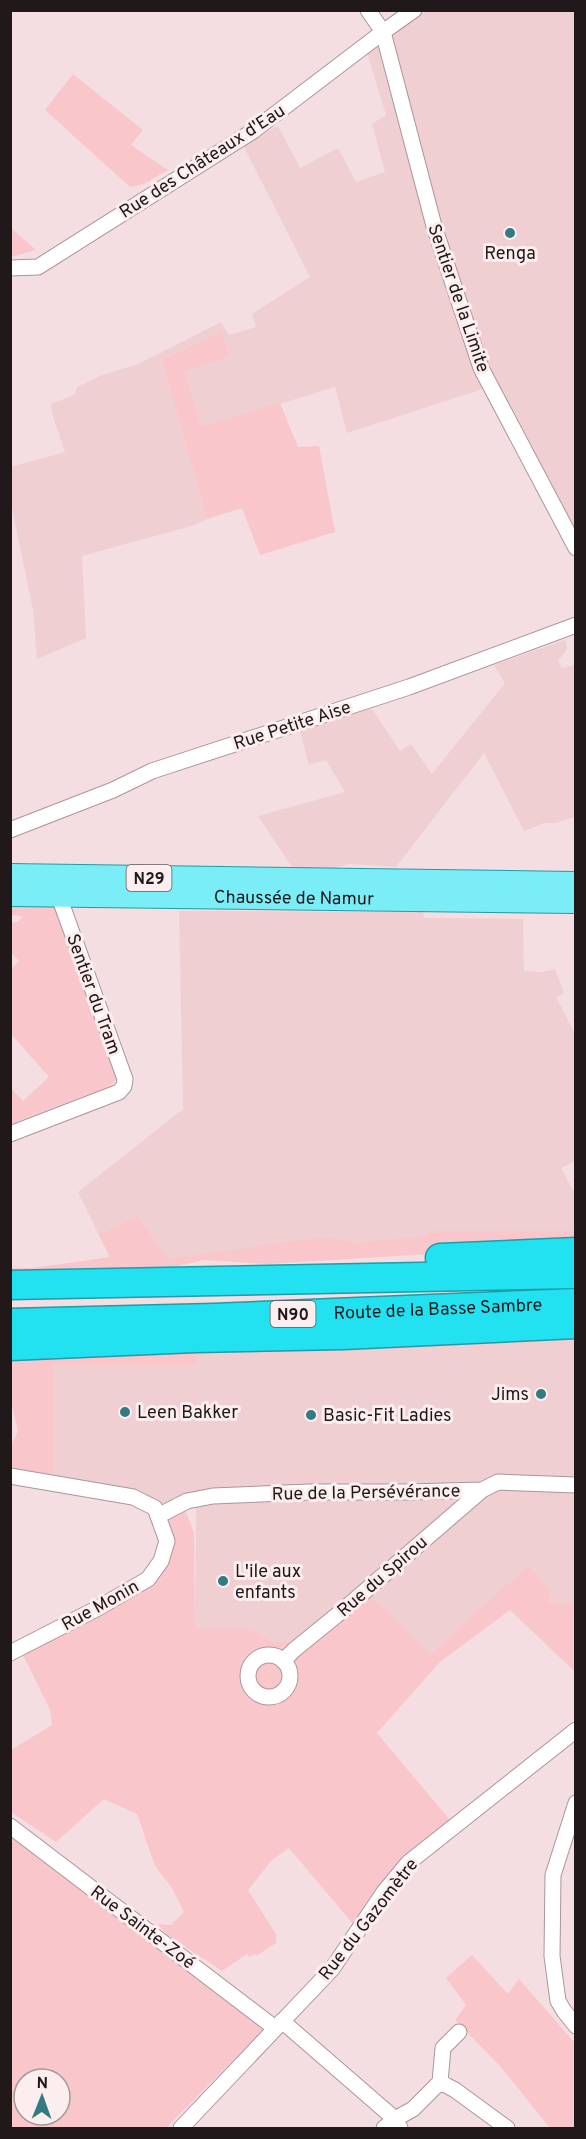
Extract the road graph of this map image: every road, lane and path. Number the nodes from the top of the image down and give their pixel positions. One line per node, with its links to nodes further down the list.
1 (368, 10): 3 (street, Sentier de la Limite)
2 (414, 10): 3 (street, Rue des Châteaux d'Eau)
3 (383, 32): 4 (street, Rue des Châteaux d'Eau); 5 (street, Sentier de la Limite)
4 (10, 268)
5 (576, 548)
6 (576, 624): 7 (street, Rue Petite Aise)
7 (10, 831)
8 (10, 876): 9 (main road, Chaussée de Namur / N29)
9 (576, 884)
10 (576, 888): 13 (main road, N29)
11 (10, 894): 12 (main road, Chaussée de Namur / N29)
12 (58, 894): 13 (main road, Chaussée de Namur / N29); 15 (street, Sentier du Tram)
13 (444, 899): 14 (main road, Chaussée de Namur / N29)
14 (576, 901)
15 (10, 1134)
16 (576, 1252): 18 (highway)
17 (576, 1274): 18 (highway, Route de la Basse Sambre / N90)
18 (123, 1282): 19 (highway, Route de la Basse Sambre / N90)
19 (10, 1285)
20 (576, 1303): 21 (highway, Route de la Basse Sambre / N90)
21 (214, 1318): 23 (highway, Route de la Basse Sambre / N90); 24 (highway)
22 (576, 1324): 24 (highway)
23 (12, 1340): 24 (highway)
24 (97, 1343)
25 (10, 1476): 28 (street)
26 (576, 1485): 27 (street, Rue de la Persévérance)
27 (482, 1490): 28 (street, Rue de la Persévérance); 30 (street, Rue du Spirou)
28 (158, 1516): 29 (street, Rue Monin)
29 (10, 1653)
30 (283, 1661)
31 (576, 1730): 34 (street, Rue du Gazomètre)
32 (576, 1803): 35 (street)
33 (10, 1826): 34 (street, Rue Sainte-Zoé)
34 (279, 2024): 38 (street, Rue Sainte-Zoé); 39 (street, Rue du Gazomètre)
35 (576, 2026)
36 (459, 2032): 37 (street)
37 (440, 2082): 38 (street); 40 (street)
38 (393, 2125)
39 (181, 2128)
40 (507, 2128)

